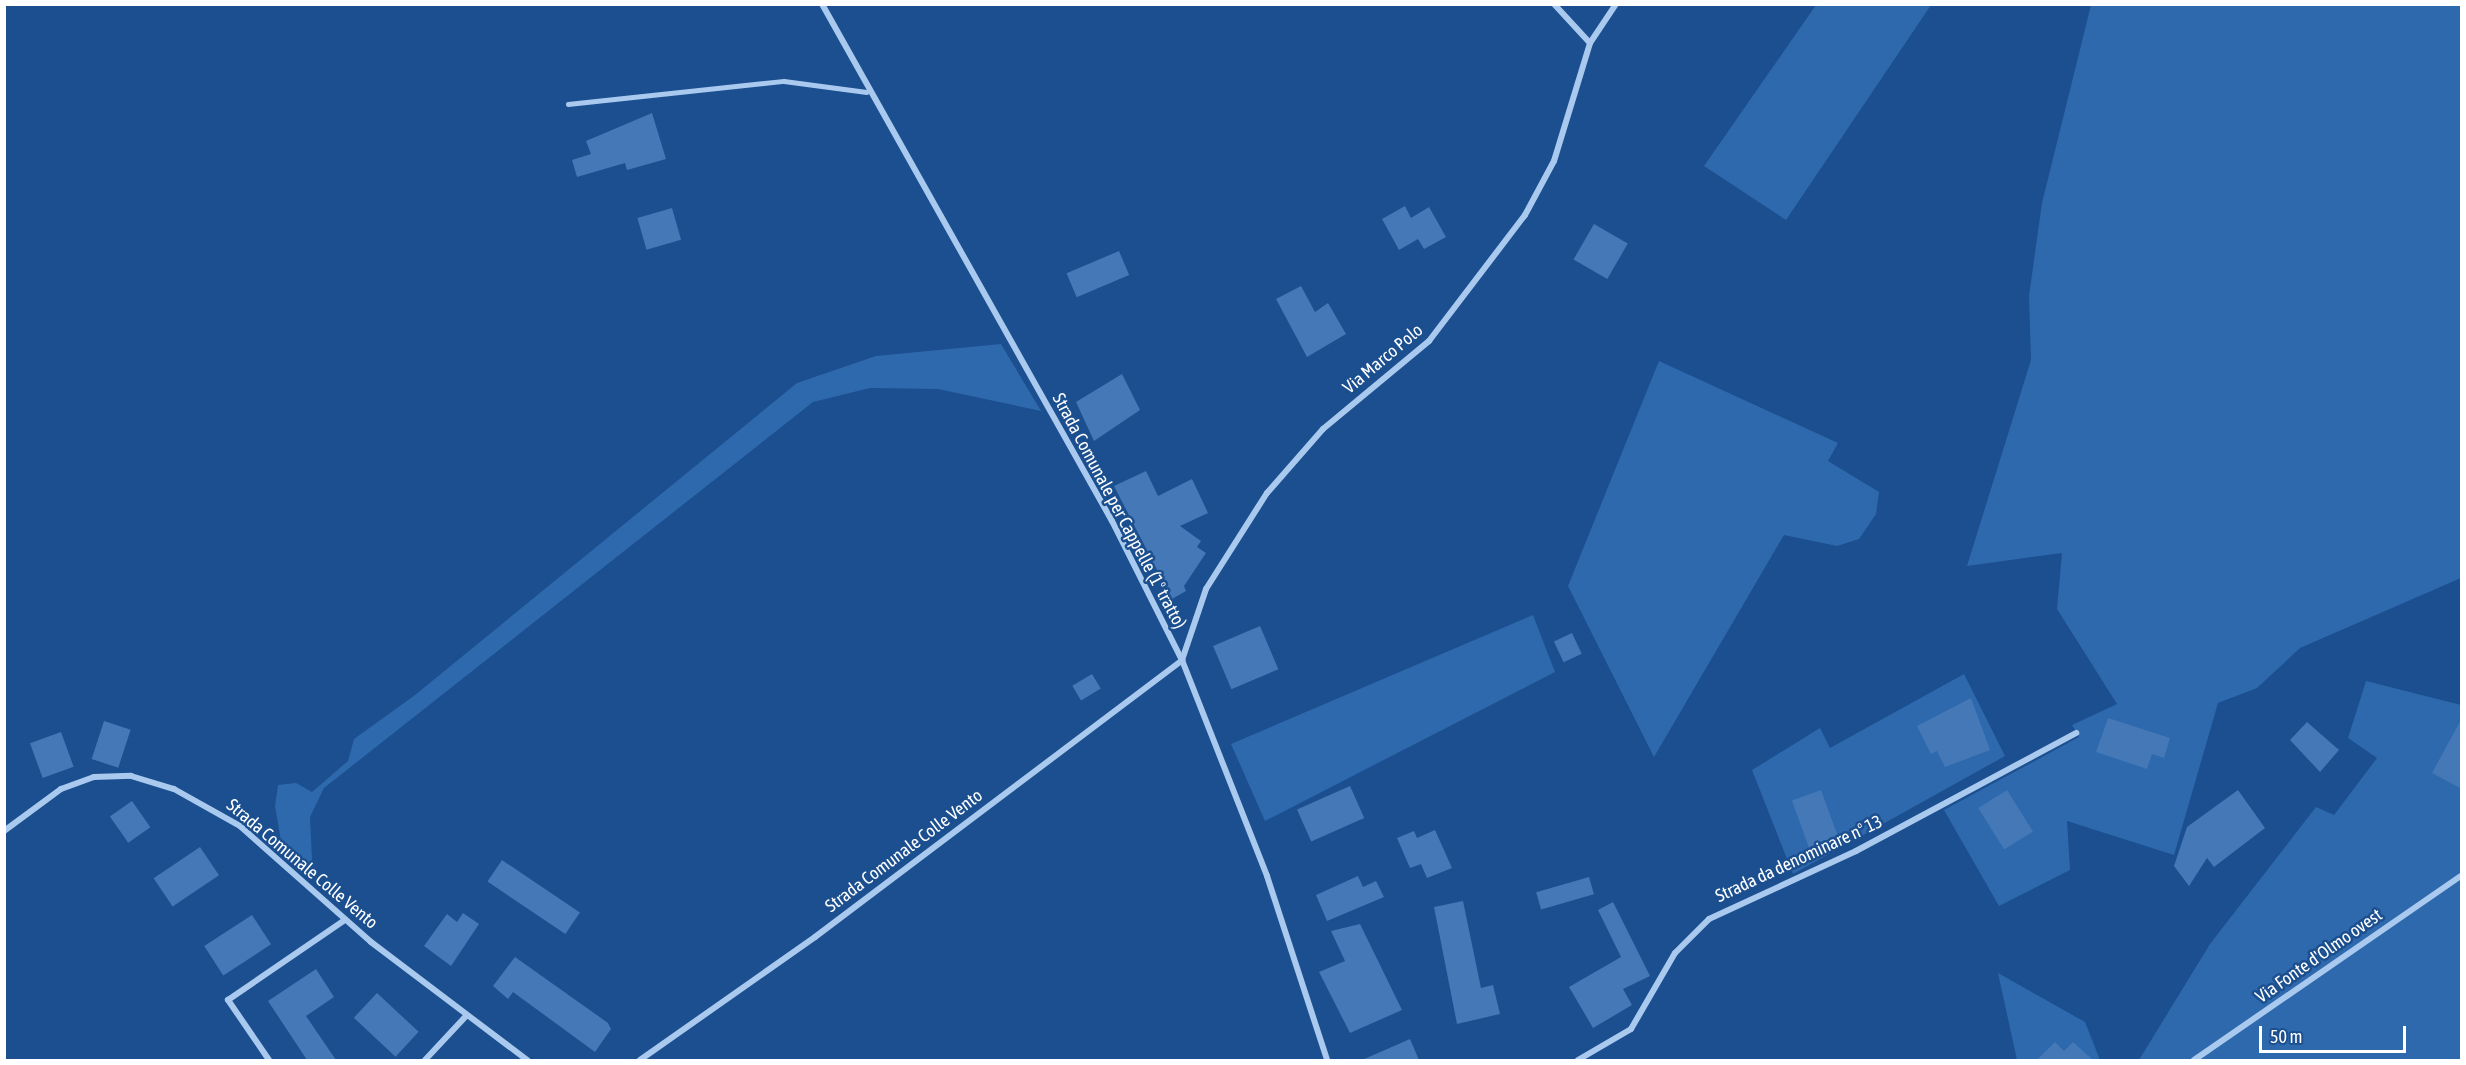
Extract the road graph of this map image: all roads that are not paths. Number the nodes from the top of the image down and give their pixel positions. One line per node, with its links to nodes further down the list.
1 (822, 4): 5 (street, Strada Comunale per Cappelle (1º tratto))
2 (1554, 4): 4 (street)
3 (1616, 4): 4 (street, Via Marco Polo)
4 (1590, 43): 7 (street, Via Marco Polo)
5 (866, 92): 6 (lane); 7 (street, Strada Comunale per Cappelle (1º tratto))
6 (568, 104)
7 (1182, 660): 16 (street, Strada Comunale Colle Vento); 17 (street, Strada Comunale per Cappelle (1º tratto))
8 (2076, 732): 18 (street, Strada da denominare nº 13)
9 (4, 831): 11 (street, Strada Comunale Colle Vento)
10 (2462, 876): 19 (street, Via Fonte d'Olmo ovest)
11 (345, 920): 12 (street, Strada Comunale Colle Vento); 13 (street)
12 (466, 1016): 14 (street); 15 (street, Strada Comunale Colle Vento)
13 (269, 1060)
14 (425, 1060)
15 (527, 1060)
16 (640, 1060)
17 (1327, 1060)
18 (1578, 1060)
19 (2194, 1060)

